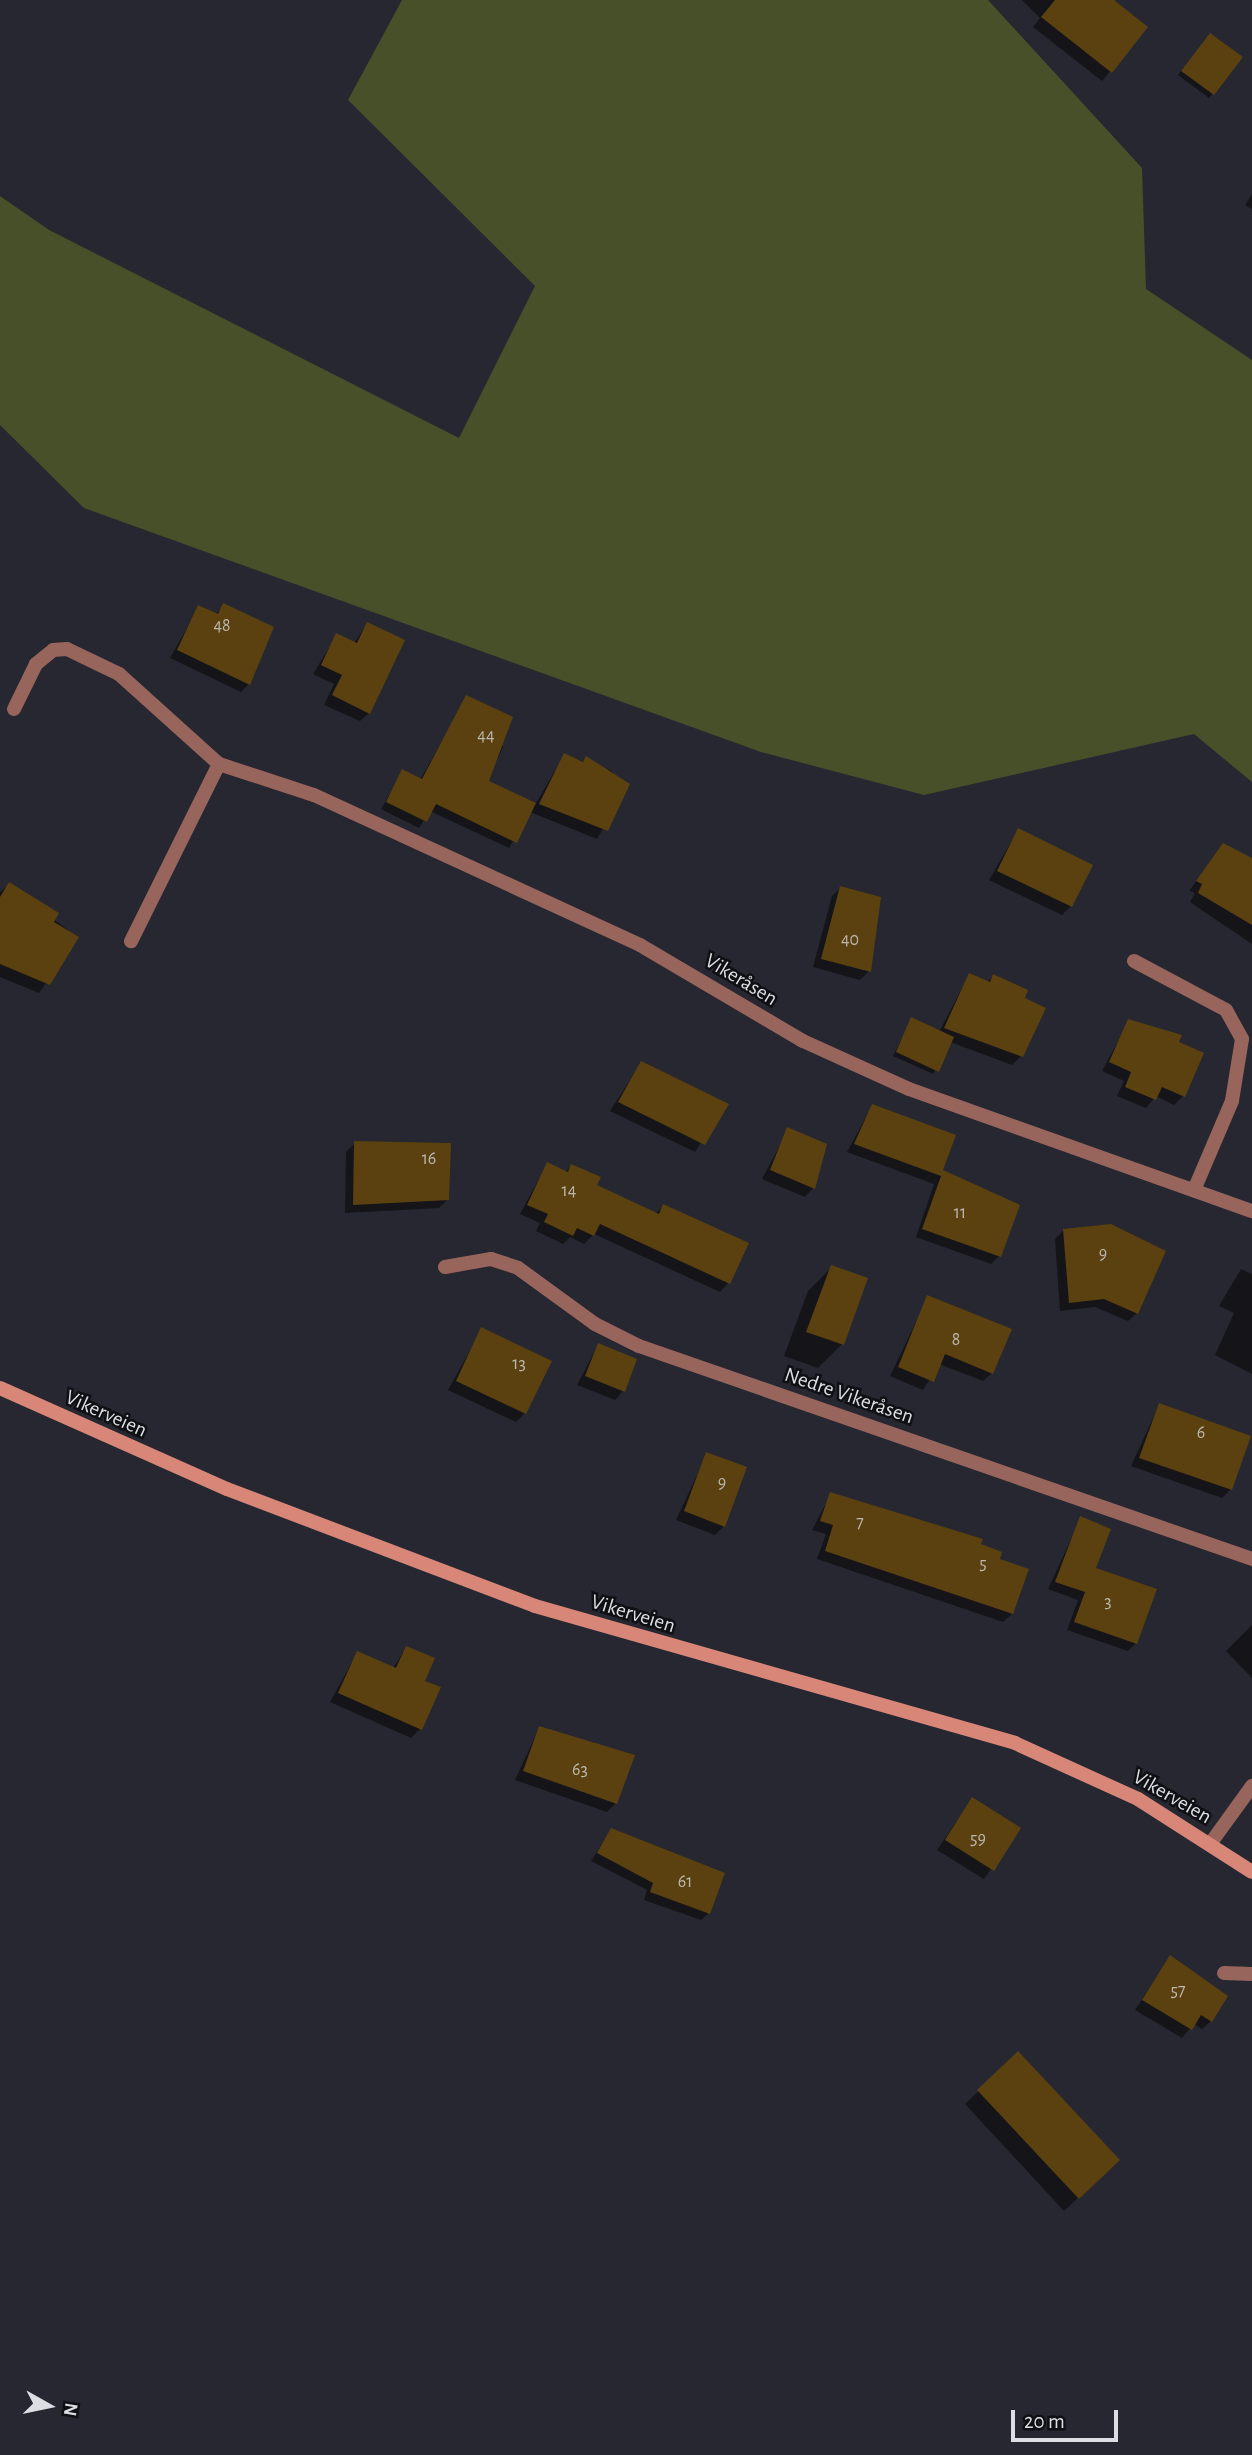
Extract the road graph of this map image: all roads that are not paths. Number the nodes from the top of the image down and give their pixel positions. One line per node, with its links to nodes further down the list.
1 (14, 709): 2 (street, Vikeråsen)
2 (219, 764): 3 (street); 5 (street, Vikeråsen)
3 (131, 941)
4 (1134, 961): 5 (street)
5 (1194, 1190): 6 (street, Vikeråsen)
6 (1252, 1211)
7 (445, 1267): 9 (street, Nedre Vikeråsen)
8 (0, 1388): 11 (main road, Vikerveien)
9 (1252, 1559)
10 (1252, 1786): 11 (street)
11 (1210, 1844): 12 (main road, Vikerveien)
12 (1252, 1872)
13 (1224, 1973): 14 (street)
14 (1252, 1973)

